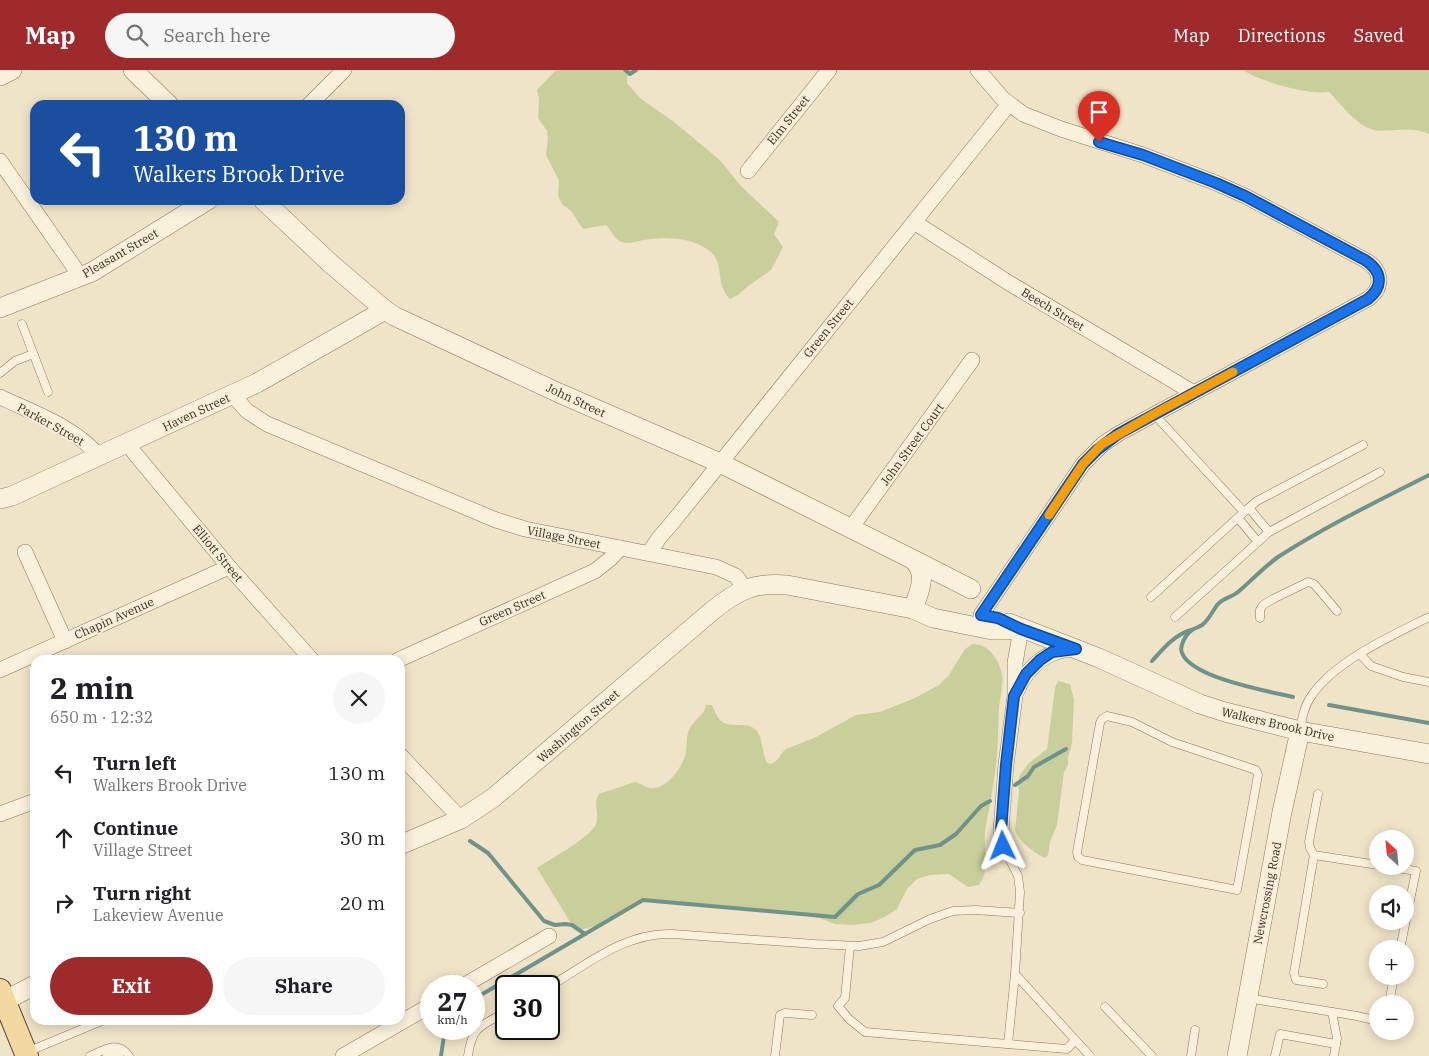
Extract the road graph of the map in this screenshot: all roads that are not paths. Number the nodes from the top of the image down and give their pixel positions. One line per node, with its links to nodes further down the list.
1 (12, 70): 6 (street)
2 (132, 70): 7 (street)
3 (344, 70): 8 (street)
4 (829, 70): 11 (street, Elm Street)
5 (978, 70): 9 (street)
6 (0, 76)
7 (164, 100)
8 (314, 100)
9 (1009, 104): 16 (street, Green Street); 25 (street)
10 (0, 161): 12 (street)
11 (748, 171)
12 (30, 204)
13 (31, 205): 17 (street)
14 (200, 205): 17 (street, Pleasant Street)
15 (269, 205): 19 (street, John Street)
16 (914, 222): 25 (street, Beech Street); 32 (street, Green Street)
17 (81, 277): 18 (street, Pleasant Street)
18 (0, 308)
19 (385, 310): 26 (street, Haven Street); 32 (street, John Street)
20 (22, 324): 21 (lane)
21 (33, 354): 23 (lane); 24 (lane)
22 (972, 360): 37 (street, John Street Court)
23 (0, 373)
24 (48, 392)
25 (1194, 393): 28 (street)
26 (233, 395): 29 (street, Haven Street); 40 (street, Village Street)
27 (0, 397): 31 (street, Parker Street)
28 (1154, 414): 35 (lane); 50 (street)
29 (127, 444): 31 (street, Haven Street); 44 (street, Elliott Street)
30 (1363, 445): 35 (lane)
31 (99, 457): 34 (street, Haven Street)
32 (720, 463): 37 (street, John Street); 42 (street, Green Street)
33 (1380, 472): 38 (lane)
34 (0, 499)
35 (1247, 510): 36 (lane); 38 (lane)
36 (1238, 518): 39 (lane); 47 (lane)
37 (851, 528): 43 (street, John Street)
38 (1269, 532): 39 (lane)
39 (1258, 542): 51 (lane)
40 (620, 548): 42 (street, Village Street); 61 (street, Green Street)
41 (25, 552): 55 (street)
42 (649, 553): 45 (street, Village Street)
43 (914, 560): 46 (street, John Street); 48 (street)
44 (229, 567): 55 (street, Chapin Avenue); 59 (street, Elliott Street)
45 (745, 589): 48 (street); 72 (street, Washington Street)
46 (971, 589)
47 (1151, 597)
48 (913, 609): 50 (street); 54 (street)
49 (1337, 611): 53 (lane)
50 (981, 615): 54 (street)
51 (1175, 616)
52 (1429, 617): 57 (lane)
53 (1260, 618)
54 (1021, 629): 56 (street, Walkers Brook Drive); 64 (street)
55 (65, 641): 58 (street, Chapin Avenue)
56 (1076, 649): 64 (street); 66 (street, Walkers Brook Drive)
57 (1360, 654): 63 (lane); 66 (lane)
58 (34, 655)
59 (308, 655)
60 (30, 657): 62 (street, Chapin Avenue)
61 (405, 657)
62 (0, 670)
63 (1429, 682)
64 (1014, 696): 74 (street)
65 (1132, 722): 65 (lane)
66 (1300, 731): 67 (street, Walkers Brook Drive); 88 (street, Newcrossing Road)
67 (1429, 754)
68 (405, 760): 72 (street)
69 (1318, 794): 75 (lane)
70 (30, 803): 71 (street)
71 (0, 814)
72 (461, 819): 73 (street, Washington Street)
73 (405, 843)
74 (1003, 846): 78 (lane)
75 (1314, 854): 76 (lane); 85 (lane)
76 (1369, 863)
77 (1414, 871): 80 (lane)
78 (1020, 913): 81 (lane); 82 (lane)
79 (549, 936): 83 (street)
80 (1402, 940)
81 (850, 946): 84 (lane); 100 (lane)
82 (1015, 974): 99 (lane); 100 (lane)
83 (482, 975)
84 (560, 980)
85 (1323, 984)
86 (30, 988): 87 (street)
87 (2, 998): 103 (main road)
88 (1247, 998): 91 (lane); 114 (street, Newcrossing Road)
89 (1105, 1006): 112 (lane)
90 (420, 1011): 95 (street)
91 (1332, 1012): 94 (lane); 101 (lane)
92 (812, 1015): 110 (lane)
93 (495, 1019): 109 (lane)
94 (1369, 1019)
95 (405, 1020)
96 (93, 1025): 103 (lane)
97 (396, 1025): 108 (street)
98 (1195, 1030): 113 (lane)
99 (1075, 1040): 102 (lane); 111 (lane)
100 (1008, 1044): 102 (lane)
101 (1336, 1044): 115 (lane); 116 (lane)
102 (1066, 1052)
103 (26, 1054)
104 (90, 1056): 107 (lane)
105 (107, 1056): 106 (lane)
106 (119, 1056)
107 (129, 1056)
108 (343, 1056)
109 (468, 1056)
110 (775, 1056)
111 (1090, 1056)
112 (1152, 1056)
113 (1191, 1056)
114 (1237, 1056)
115 (1275, 1056)
116 (1334, 1056)

